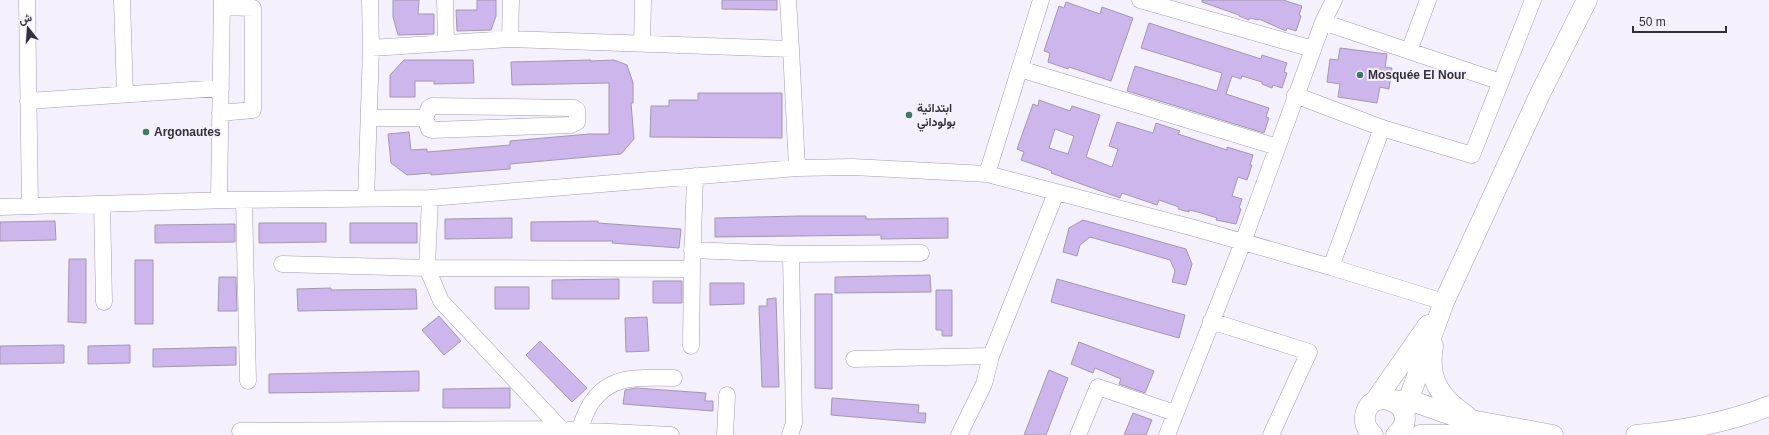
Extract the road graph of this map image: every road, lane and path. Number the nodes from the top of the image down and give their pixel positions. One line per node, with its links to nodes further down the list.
1 (27, 0): 28 (street)
2 (122, 0): 26 (street)
3 (370, 0): 19 (street)
4 (445, 0): 17 (street)
5 (511, 0): 16 (street)
6 (643, 0): 18 (street)
7 (788, 0): 20 (street)
8 (1041, 0): 23 (street)
9 (1140, 0): 21 (street)
10 (1334, 0): 15 (street)
11 (1428, 0): 22 (street)
12 (1533, 0): 24 (street)
13 (1587, 0): 56 (main road)
14 (222, 4): 25 (street); 30 (street)
15 (1323, 22): 21 (street); 22 (street)
16 (510, 39): 17 (street); 18 (street)
17 (446, 43): 19 (street)
18 (642, 44): 20 (street)
19 (371, 48): 31 (street)
20 (791, 49): 36 (street)
21 (1313, 49): 27 (street)
22 (1409, 51): 24 (street)
23 (1020, 69): 35 (street); 37 (street)
24 (1501, 82): 34 (street)
25 (221, 88): 26 (street); 30 (street)
26 (125, 94): 28 (street)
27 (1296, 95): 34 (street); 35 (street)
28 (28, 101): 45 (street)
29 (501, 107): 32 (street); 33 (street); 33 (street)
30 (220, 113): 42 (street)
31 (369, 118): 32 (street); 40 (street)
32 (425, 118): 33 (street)
33 (502, 128)
34 (1382, 128): 52 (street)
35 (1277, 147): 47 (street)
36 (797, 168): 37 (street); 38 (street)
37 (987, 174): 39 (street)
38 (695, 176): 41 (street); 48 (street)
39 (1056, 193): 47 (street); 59 (street)
40 (366, 198): 41 (street); 43 (street)
41 (430, 198): 53 (street)
42 (219, 200): 43 (street); 44 (street)
43 (244, 200): 62 (street)
44 (102, 204): 45 (street); 55 (street)
45 (30, 206): 46 (street)
46 (0, 207)
47 (1243, 242): 52 (street); 57 (street)
48 (692, 250): 50 (street); 54 (street)
49 (922, 253): 50 (street)
50 (791, 254): 74 (street)
51 (282, 264): 53 (street)
52 (1331, 267): 56 (street)
53 (427, 268): 54 (street); 68 (street)
54 (692, 269): 58 (street)
55 (104, 302)
56 (1444, 302): 64 (main road); 64 (main road); 67 (main road)
57 (1211, 322): 66 (street); 78 (street)
58 (691, 346)
59 (991, 356): 60 (street); 75 (street)
60 (854, 358)
61 (674, 378): 70 (street)
62 (248, 381)
63 (727, 395): 73 (street)
64 (1395, 404): 67 (main road); 69 (main road); 79 (main road)
65 (1769, 406): 84 (main road)
66 (1175, 413): 76 (street); 77 (street)
67 (1473, 421): 83 (main road)
68 (562, 429): 70 (street); 71 (street)
69 (1365, 429)
70 (579, 430): 72 (street)
71 (240, 431)
72 (671, 435)
73 (725, 435)
74 (790, 435)
75 (959, 435)
76 (1078, 435)
77 (1167, 435)
78 (1271, 435)
79 (1396, 435)
80 (1420, 435): 81 (main road)
81 (1427, 435): 82 (main road)
82 (1511, 435)
83 (1554, 435)
84 (1636, 435)

